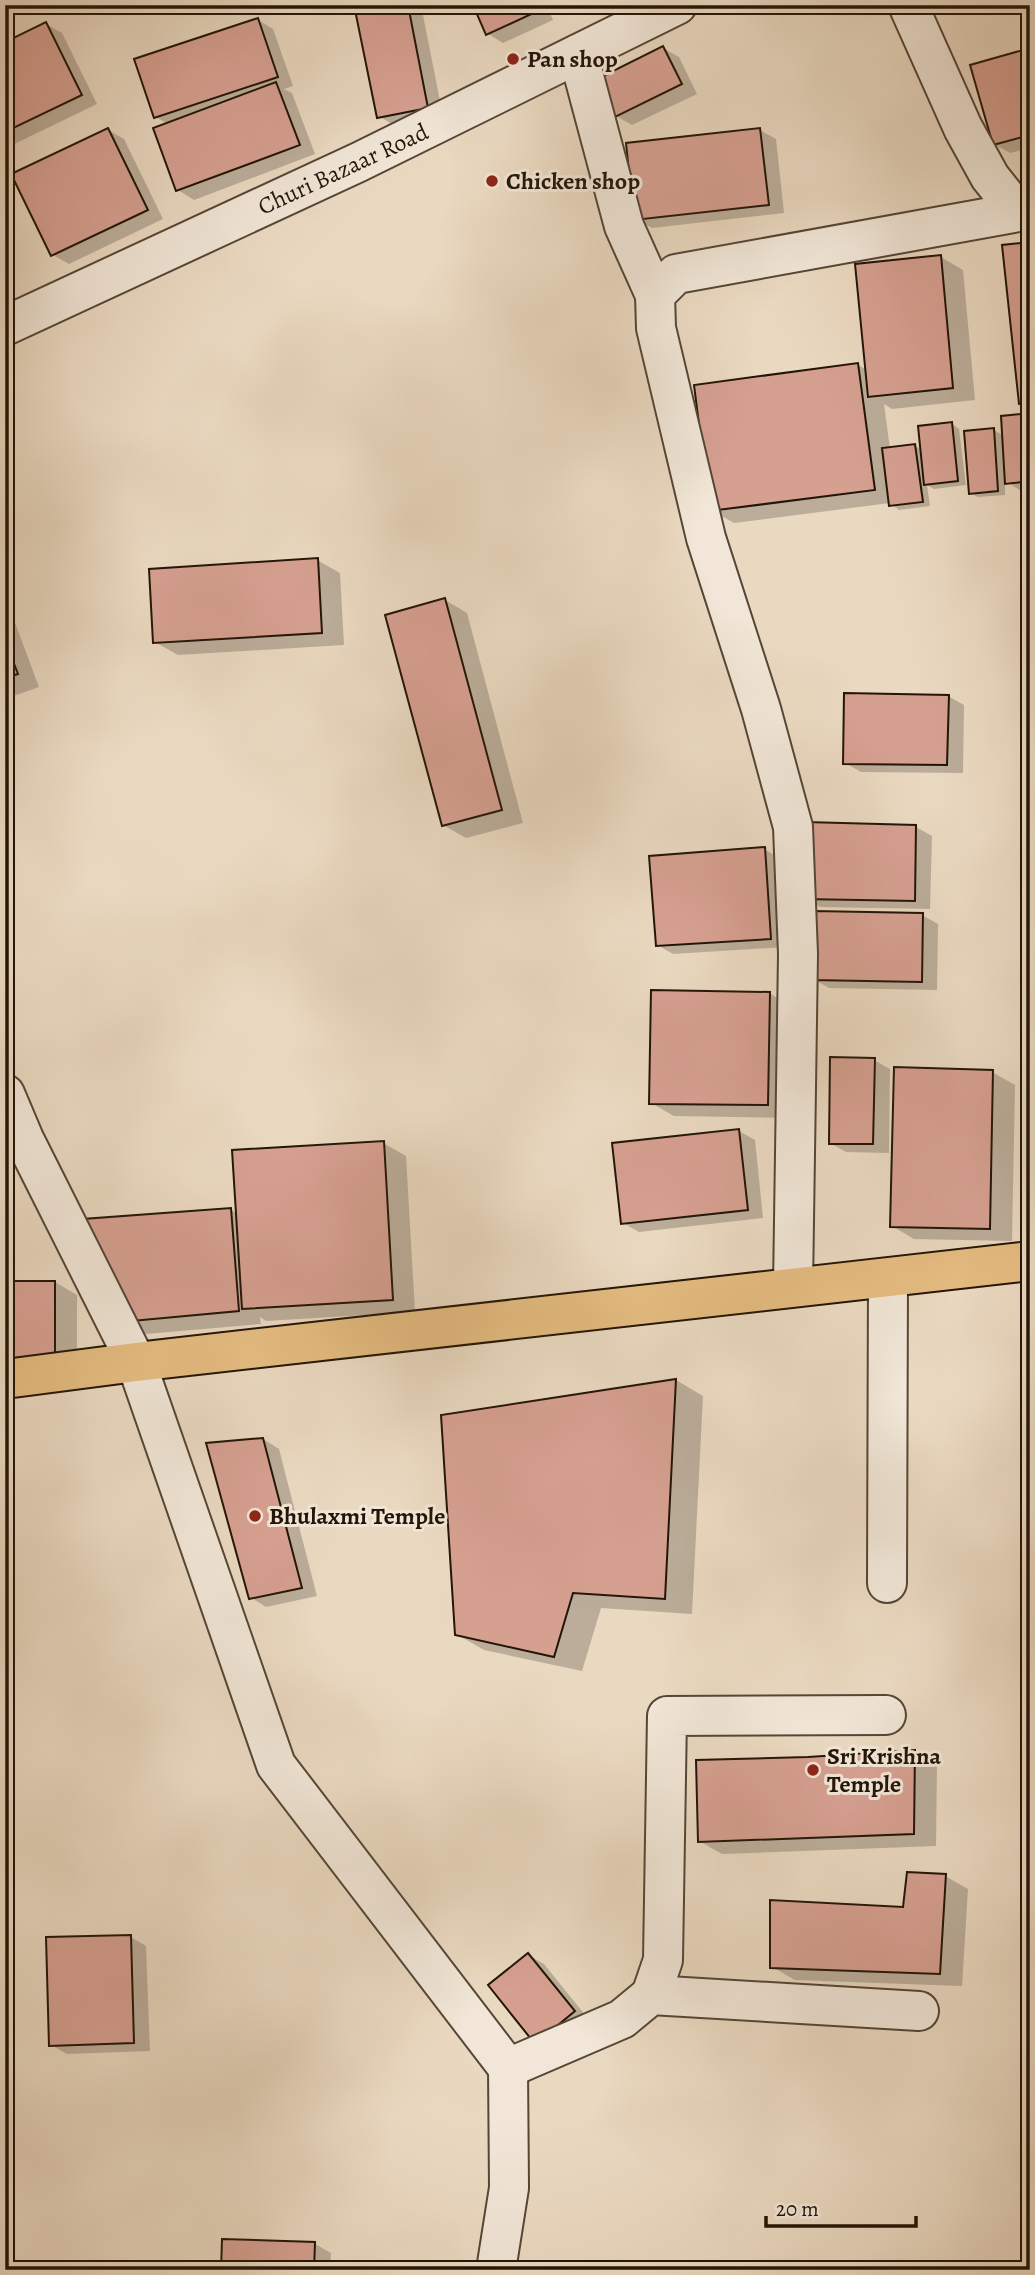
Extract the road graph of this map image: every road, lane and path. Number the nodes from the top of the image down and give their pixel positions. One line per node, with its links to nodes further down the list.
1 (677, 5): 3 (street, Churi Bazaar Road)
2 (908, 5): 4 (street)
3 (578, 54): 5 (street); 6 (street, Churi Bazaar Road)
4 (1026, 212): 5 (street)
5 (655, 295): 11 (street)
6 (5, 326)
7 (5, 1094): 8 (street)
8 (15, 1140): 12 (street)
9 (1030, 1261): 10 (main road)
10 (888, 1278): 11 (main road); 14 (street)
11 (793, 1287): 12 (main road)
12 (136, 1362): 13 (main road); 18 (street)
13 (5, 1380)
14 (887, 1583)
15 (886, 1715): 16 (street)
16 (651, 1995): 17 (street); 18 (street)
17 (919, 2011)
18 (508, 2068): 19 (street)
19 (496, 2270)

